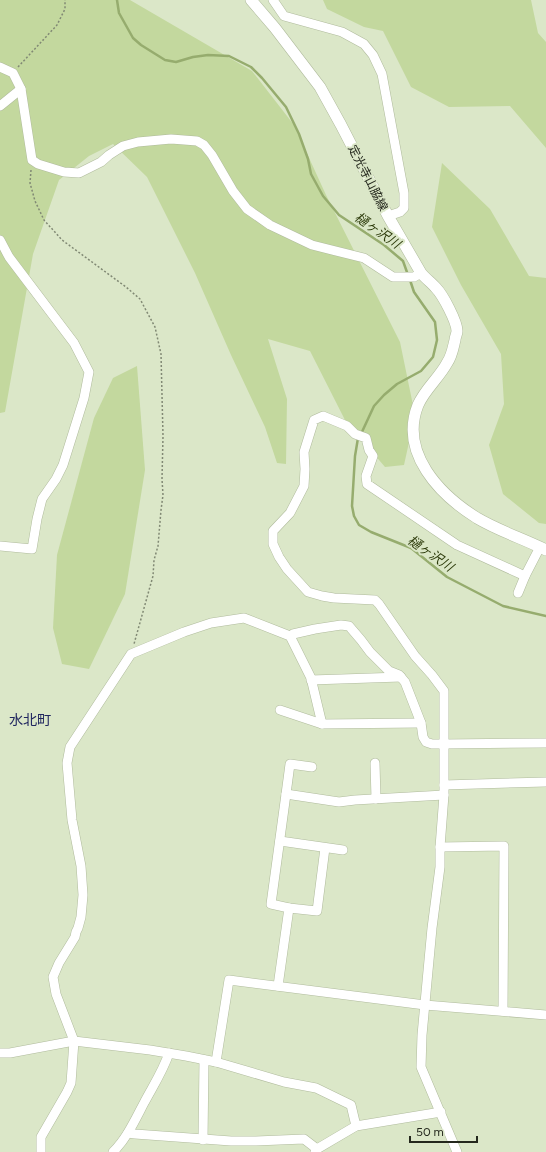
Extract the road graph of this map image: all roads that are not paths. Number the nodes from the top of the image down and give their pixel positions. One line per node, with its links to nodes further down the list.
1 (251, 0): 6 (main road, 定光寺山脇線)
2 (273, 0): 6 (street)
3 (0, 67): 4 (street)
4 (21, 89): 5 (street); 8 (street)
5 (0, 106)
6 (388, 216): 8 (main road, 定光寺山脇線)
7 (0, 240): 9 (street)
8 (418, 275): 10 (main road, 定光寺山脇線)
9 (0, 546)
10 (543, 549): 11 (street)
11 (525, 576): 12 (street); 20 (street)
12 (518, 593)
13 (290, 636): 14 (street); 15 (street); 37 (street)
14 (402, 678): 15 (street); 17 (street)
15 (311, 680): 18 (street)
16 (280, 710): 18 (street)
17 (421, 723): 18 (street); 20 (street)
18 (322, 724)
19 (546, 743): 20 (street)
20 (444, 744): 24 (street)
21 (375, 763): 27 (street)
22 (312, 767): 25 (street)
23 (546, 782): 24 (street)
24 (444, 785): 26 (street)
25 (286, 794): 27 (street); 28 (street)
26 (444, 795): 27 (street); 29 (street)
27 (376, 799)
28 (280, 841): 30 (street); 32 (street)
29 (440, 846): 34 (street); 35 (street)
30 (325, 848): 31 (street); 32 (street)
31 (343, 850)
32 (289, 908): 33 (street)
33 (278, 986): 34 (street); 41 (street)
34 (425, 1005): 35 (street); 42 (street)
35 (503, 1012): 36 (street)
36 (546, 1015)
37 (74, 1041): 38 (street); 39 (street); 47 (street)
38 (0, 1053)
39 (169, 1053): 40 (street); 44 (street)
40 (204, 1060): 41 (street); 45 (street)
41 (216, 1062): 43 (street)
42 (441, 1112): 43 (street); 49 (street)
43 (356, 1126): 46 (street)
44 (128, 1132): 45 (street); 48 (street)
45 (203, 1140): 46 (street)
46 (316, 1151)
47 (41, 1152)
48 (113, 1152)
49 (457, 1152)

